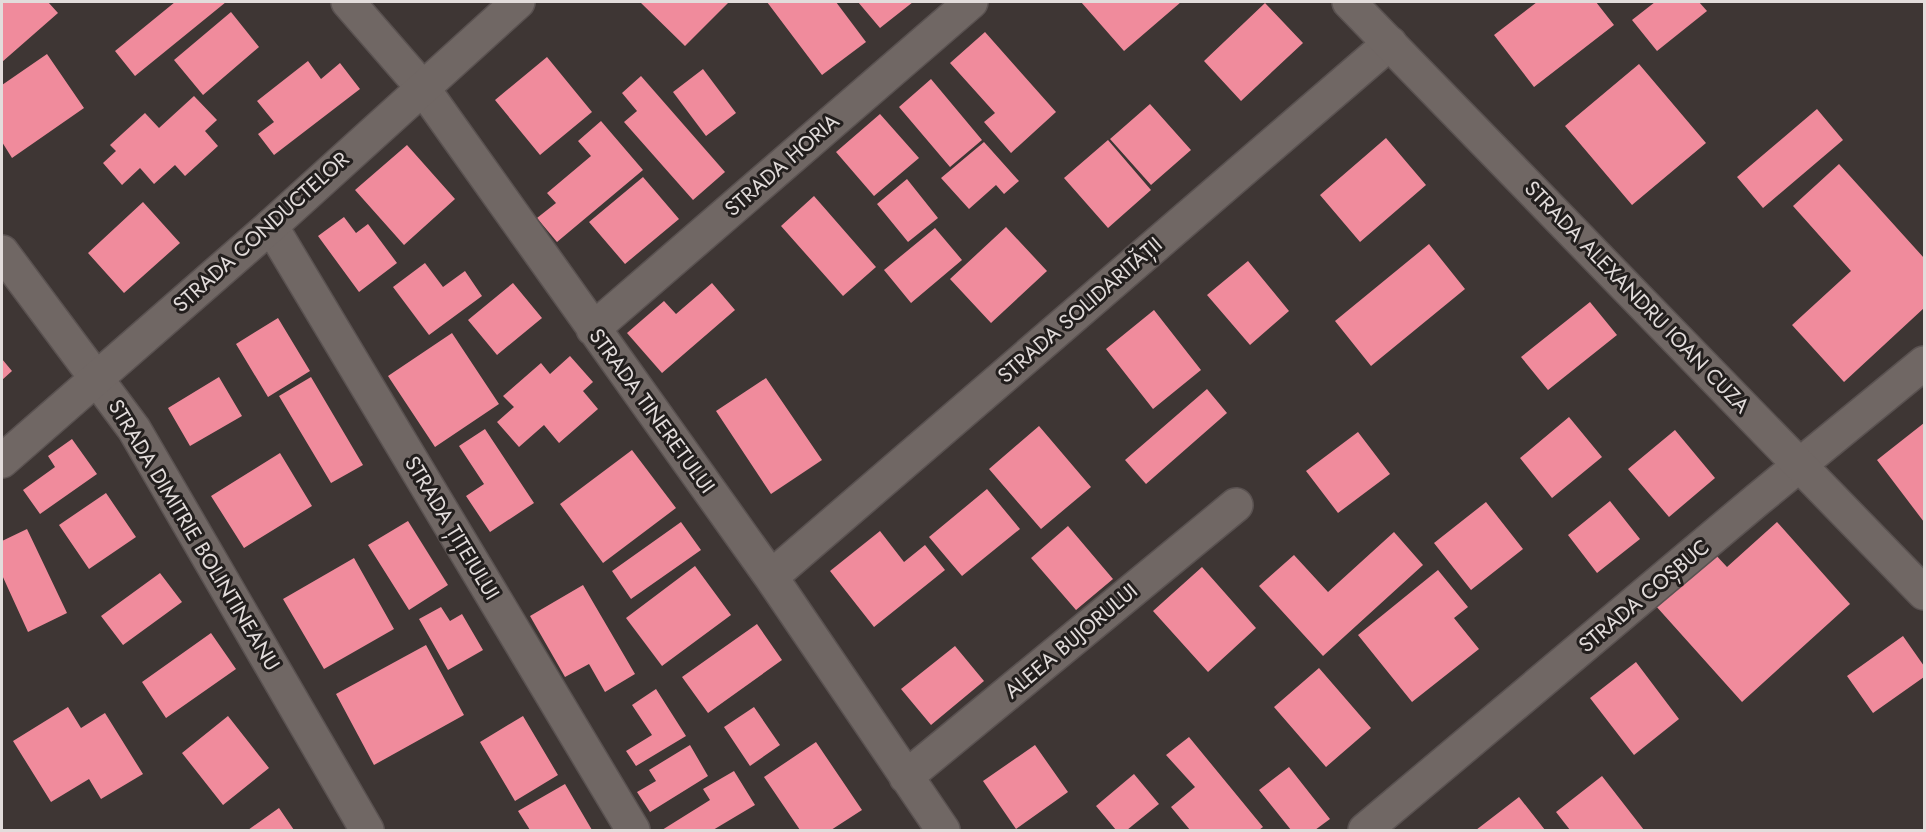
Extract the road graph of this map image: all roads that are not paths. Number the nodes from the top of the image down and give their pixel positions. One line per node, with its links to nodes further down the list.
1 (348, 2): 6 (street, STRADA TINERETULUI)
2 (518, 2): 6 (street, STRADA CONDUCTELOR)
3 (971, 2): 9 (street, STRADA HORIA)
4 (1349, 2): 5 (street, STRADA ALEXANDRU IOAN CUZA)
5 (1390, 43): 13 (street, STRADA ALEXANDRU IOAN CUZA); 15 (street, STRADA SOLIDARITĂȚII)
6 (422, 87): 7 (street, STRADA CONDUCTELOR); 9 (street, STRADA TINERETULUI)
7 (271, 226): 11 (street, STRADA CONDUCTELOR); 19 (street, STRADA ȚIȚEIULUI)
8 (2, 252): 11 (street, STRADA DIMITRIE BOLINTINEANU)
9 (593, 329): 15 (street, STRADA TINERETULUI)
10 (1924, 363): 13 (street, STRADA COȘBUC)
11 (97, 377): 12 (street, STRADA CONDUCTELOR); 18 (street, STRADA DIMITRIE BOLINTINEANU)
12 (2, 461)
13 (1800, 465): 16 (street, STRADA ALEXANDRU IOAN CUZA); 21 (street, STRADA COȘBUC)
14 (1236, 505): 17 (street, ALEEA BUJORULUI)
15 (771, 577): 17 (street, STRADA TINERETULUI)
16 (1924, 593)
17 (906, 777): 20 (street, STRADA TINERETULUI)
18 (368, 831)
19 (633, 831)
20 (943, 831)
21 (1365, 831)

